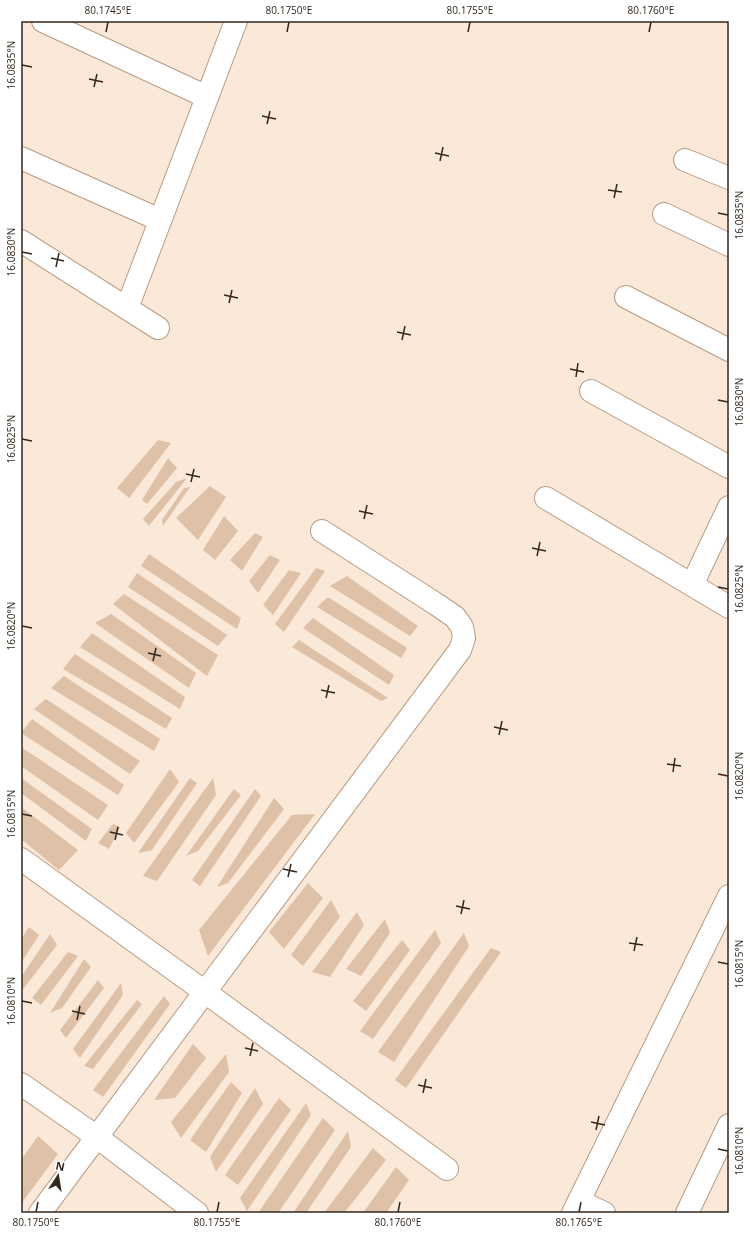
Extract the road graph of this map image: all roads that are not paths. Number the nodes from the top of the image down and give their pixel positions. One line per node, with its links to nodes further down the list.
1 (43, 21): 3 (street)
2 (236, 21): 3 (street)
3 (207, 97): 8 (street)
4 (21, 158): 8 (street)
5 (685, 160): 6 (street)
6 (729, 178)
7 (664, 214): 10 (street)
8 (160, 220): 12 (street)
9 (21, 240): 12 (street)
10 (729, 245)
11 (626, 298): 14 (street)
12 (127, 308): 13 (street)
13 (158, 328)
14 (729, 350)
15 (591, 391): 16 (street)
16 (729, 468)
17 (546, 498): 20 (street)
18 (729, 506): 20 (street)
19 (322, 531): 24 (street)
20 (692, 585): 21 (street)
21 (729, 607)
22 (21, 859): 24 (street)
23 (729, 896): 29 (street)
24 (205, 992): 27 (street); 28 (street)
25 (21, 1084): 27 (street)
26 (729, 1125): 33 (street)
27 (97, 1137): 30 (street); 31 (street)
28 (447, 1169)
29 (576, 1207): 32 (street)
30 (40, 1213)
31 (197, 1213)
32 (604, 1213)
33 (687, 1213)

